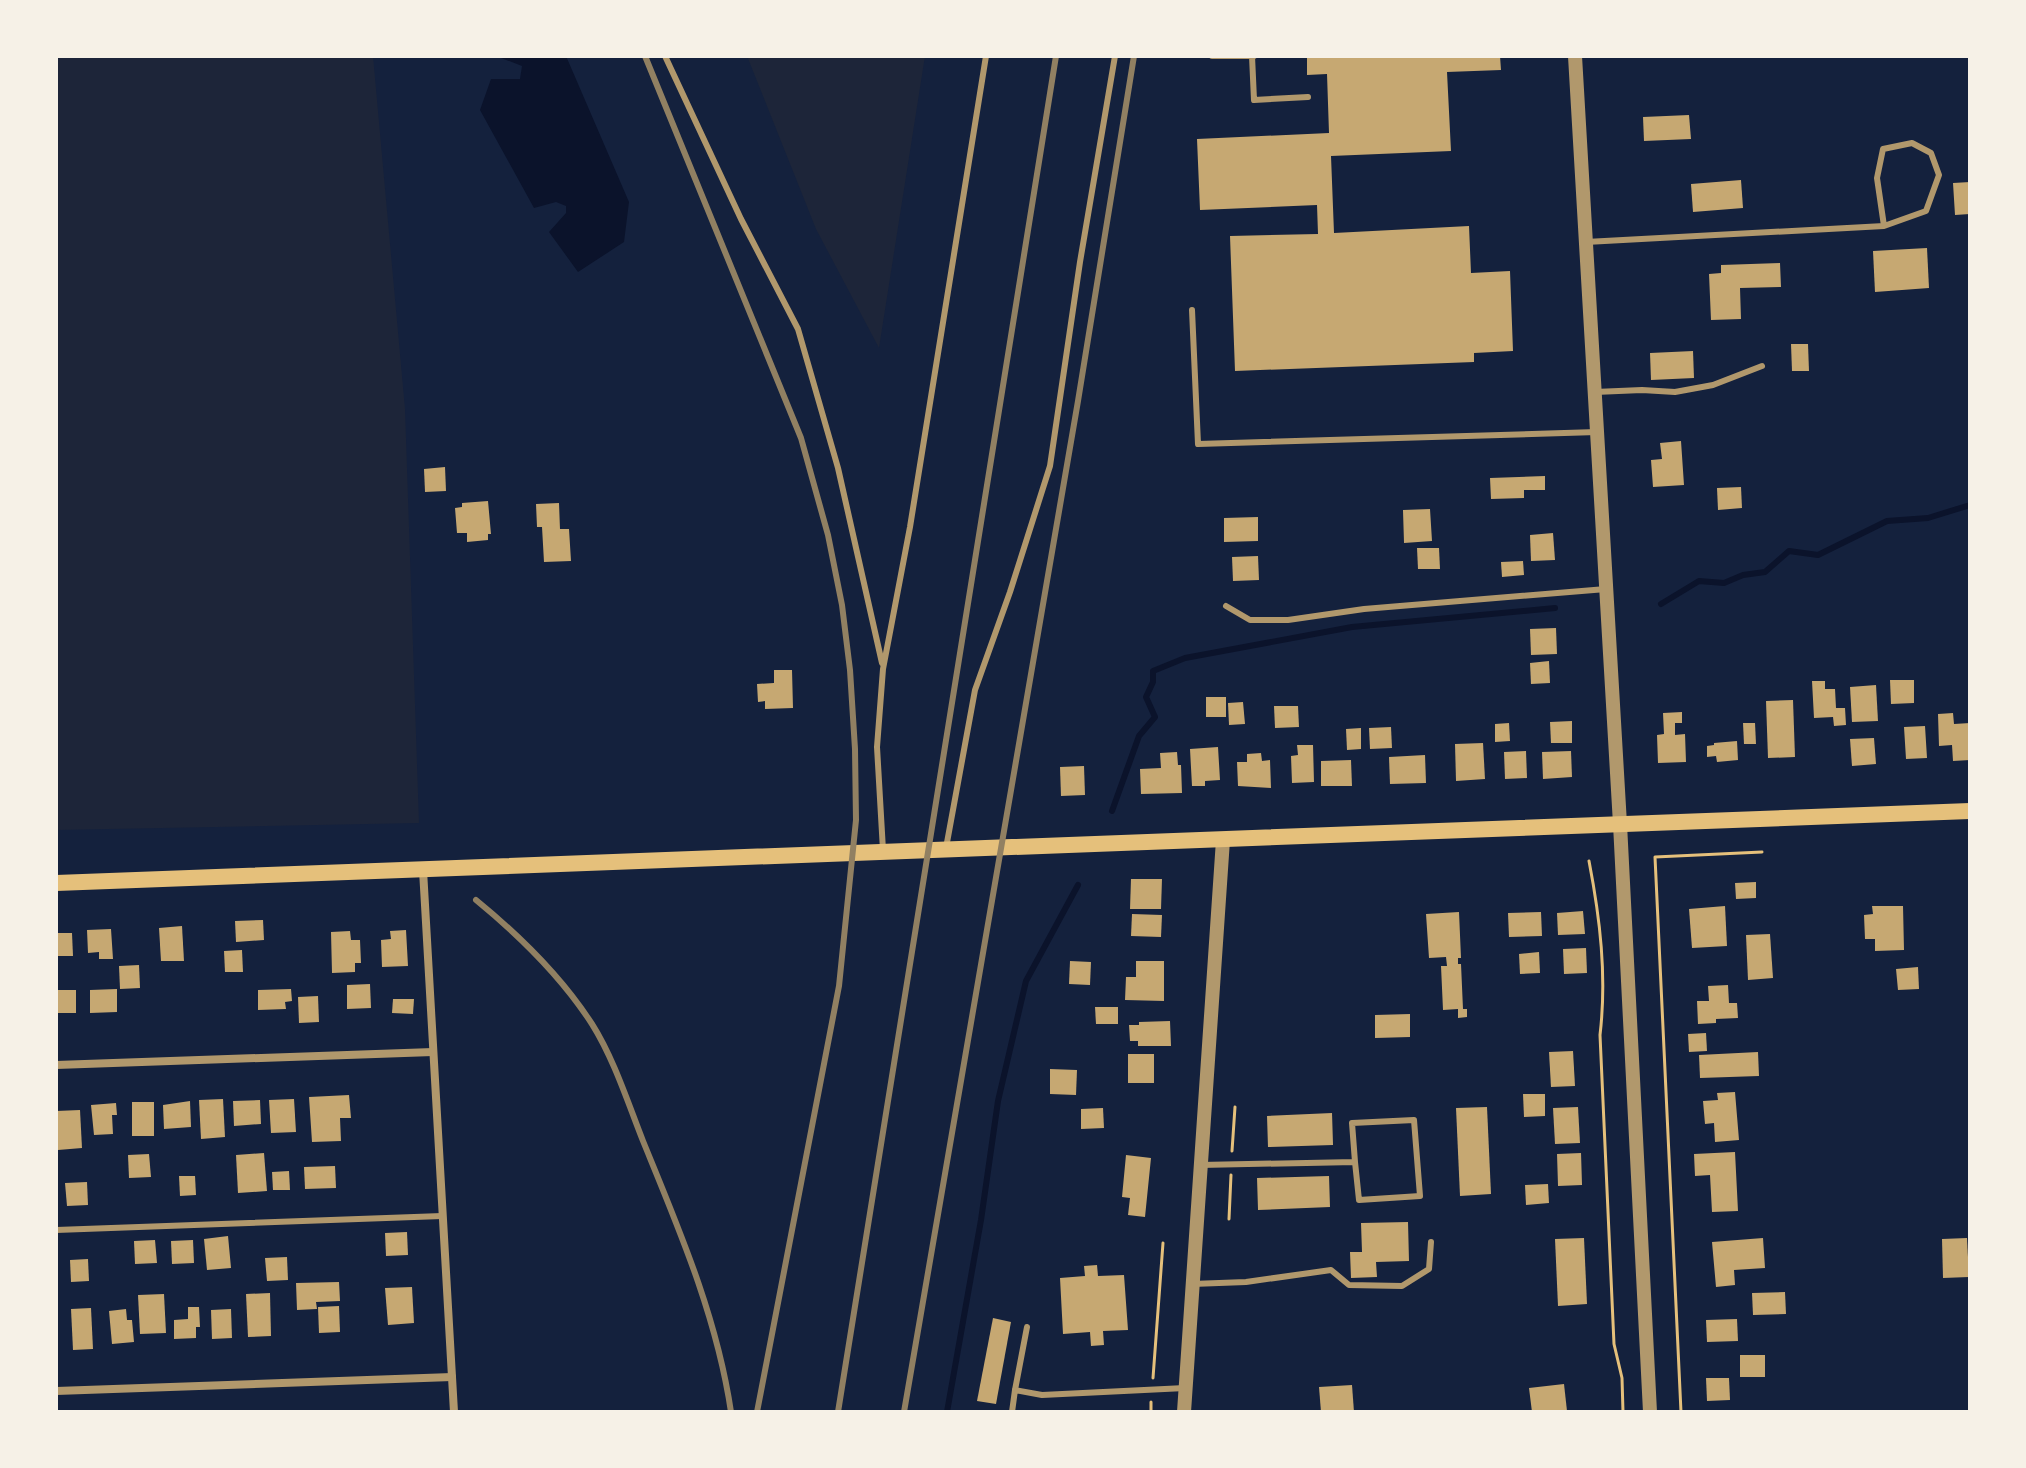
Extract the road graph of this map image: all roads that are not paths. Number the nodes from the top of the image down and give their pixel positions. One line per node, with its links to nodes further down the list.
1 (665, 56): 16 (lane)
2 (986, 56): 16 (lane)
3 (1115, 56): 20 (lane)
4 (1212, 56): 5 (lane)
5 (1253, 56): 7 (lane)
6 (1575, 56): 9 (street)
7 (1308, 97)
8 (1884, 226): 8 (lane); 9 (lane)
9 (1586, 242): 12 (street)
10 (1192, 310): 13 (lane)
11 (1762, 366): 12 (lane)
12 (1595, 392): 13 (street)
13 (1597, 432): 14 (street)
14 (1606, 589): 15 (lane); 18 (street)
15 (1226, 606)
16 (883, 669): 21 (lane)
17 (1970, 811): 18 (main road)
18 (1620, 824): 19 (main road); 40 (street)
19 (1223, 840): 20 (main road); 27 (street)
20 (945, 851): 21 (main road)
21 (883, 854): 22 (main road)
22 (423, 870): 23 (main road); 24 (street)
23 (56, 883)
24 (433, 1052): 25 (street); 28 (street)
25 (56, 1065)
26 (1355, 1162): 26 (lane); 27 (lane)
27 (1200, 1165): 31 (street)
28 (442, 1216): 29 (lane); 33 (street)
29 (56, 1230)
30 (1431, 1242): 31 (lane)
31 (1192, 1284): 34 (street)
32 (1027, 1327): 35 (lane)
33 (452, 1377): 36 (street); 37 (street)
34 (1185, 1388): 35 (lane); 39 (street)
35 (1015, 1390): 38 (lane)
36 (56, 1391)
37 (454, 1412)
38 (1012, 1412)
39 (1184, 1412)
40 (1650, 1412)

